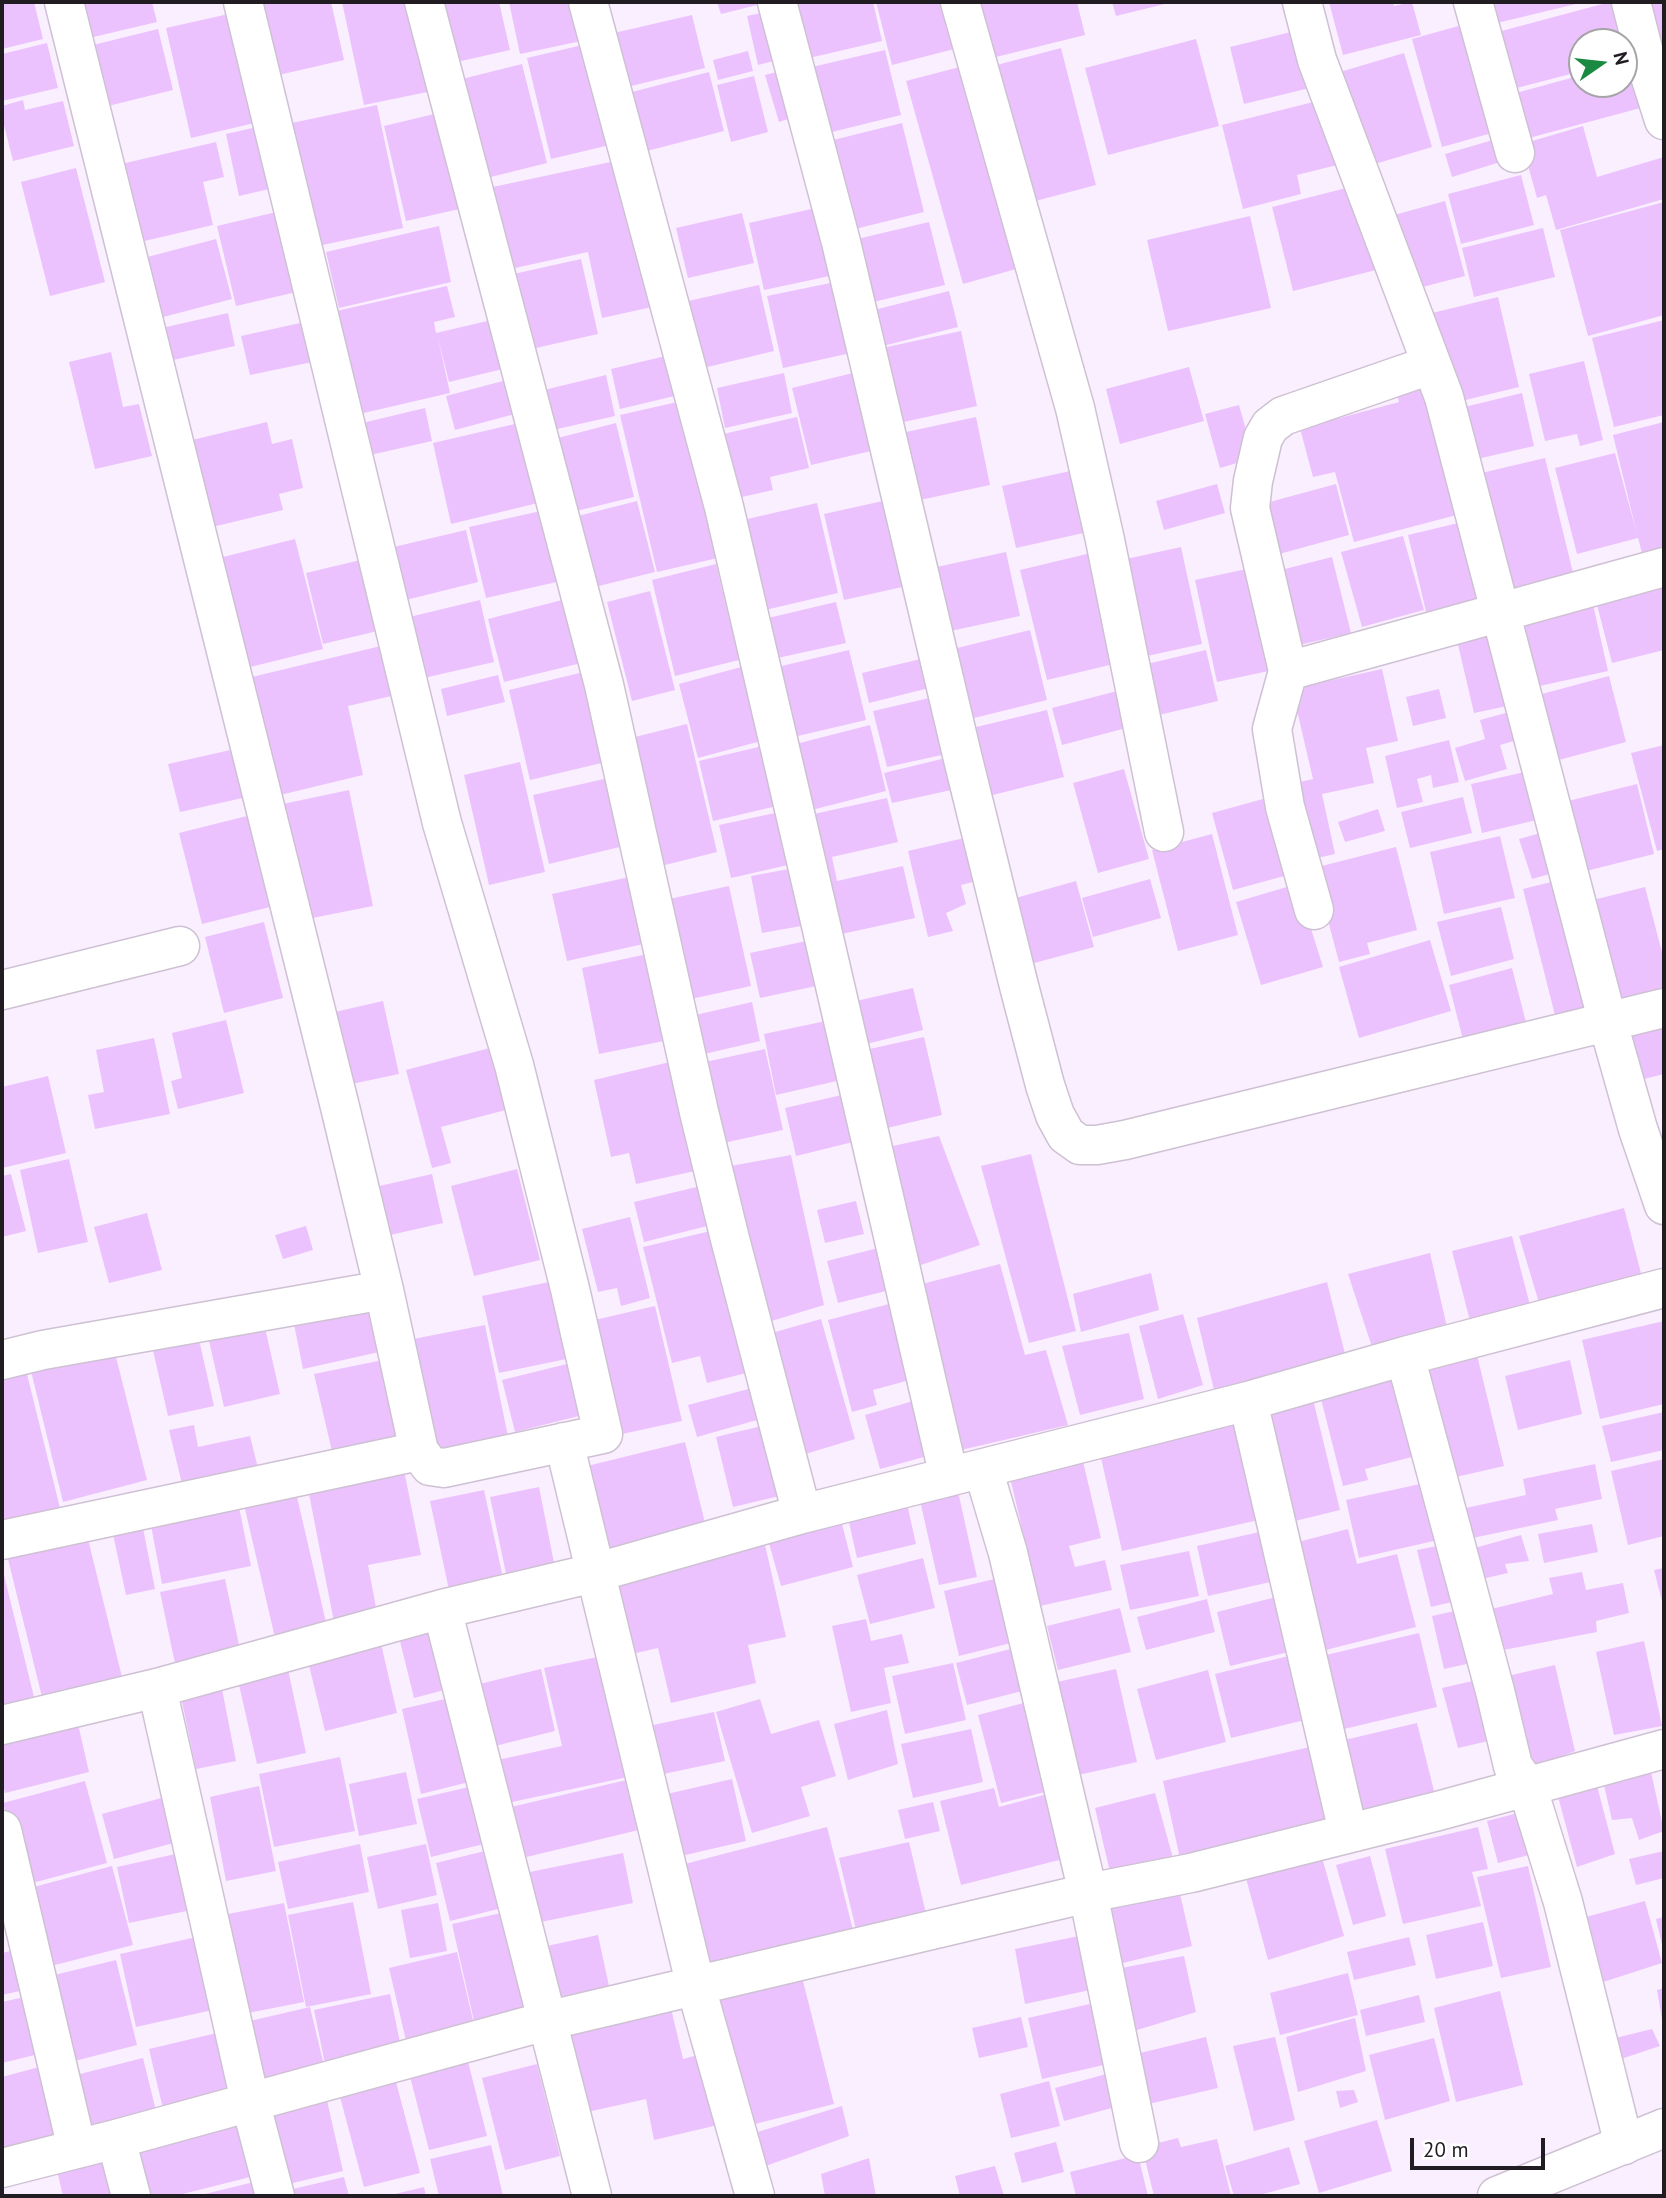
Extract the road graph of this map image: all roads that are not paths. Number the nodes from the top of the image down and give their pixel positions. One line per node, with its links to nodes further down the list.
1 (64, 2): 24 (street)
2 (243, 2): 28 (street)
3 (424, 2): 31 (street)
4 (588, 2): 30 (street)
5 (777, 2): 21 (street)
6 (960, 2): 16 (street)
7 (1302, 2): 12 (street)
8 (1473, 2): 11 (street)
9 (1631, 2): 10 (street)
10 (1664, 120)
11 (1515, 153)
12 (1430, 365): 14 (street); 15 (street)
13 (1664, 567): 14 (street)
14 (1500, 611): 15 (street); 21 (street)
15 (1288, 671): 17 (street)
16 (1164, 832)
17 (1314, 910)
18 (180, 946): 19 (street)
19 (2, 990)
20 (1664, 1008): 21 (street)
21 (1608, 1023): 22 (street)
22 (1664, 1205)
23 (1664, 1289): 25 (street)
24 (384, 1290): 26 (street); 29 (street)
25 (1405, 1356): 27 (street); 38 (street)
26 (2, 1360)
27 (1248, 1401): 30 (street); 40 (street)
28 (564, 1442): 29 (street); 33 (street)
29 (419, 1451): 32 (street)
30 (966, 1473): 31 (street); 41 (street)
31 (802, 1514): 33 (street)
32 (2, 1540)
33 (594, 1573): 34 (street); 42 (street)
34 (442, 1609): 35 (street); 43 (street)
35 (157, 1688): 36 (street); 44 (street)
36 (2, 1725)
37 (1664, 1749): 38 (street)
38 (1527, 1786): 40 (street); 48 (street)
39 (2, 1829): 49 (street)
40 (1348, 1832): 41 (street)
41 (1088, 1892): 42 (street); 47 (street)
42 (696, 1987): 43 (street); 54 (street)
43 (546, 2021): 44 (street); 53 (street)
44 (250, 2101): 46 (street); 52 (street)
45 (1664, 2128): 48 (street)
46 (116, 2139): 49 (street); 51 (street)
47 (1139, 2143)
48 (1624, 2145): 55 (street)
49 (77, 2149): 50 (street)
50 (2, 2168)
51 (131, 2196)
52 (275, 2196)
53 (592, 2196)
54 (755, 2196)
55 (1497, 2196)

